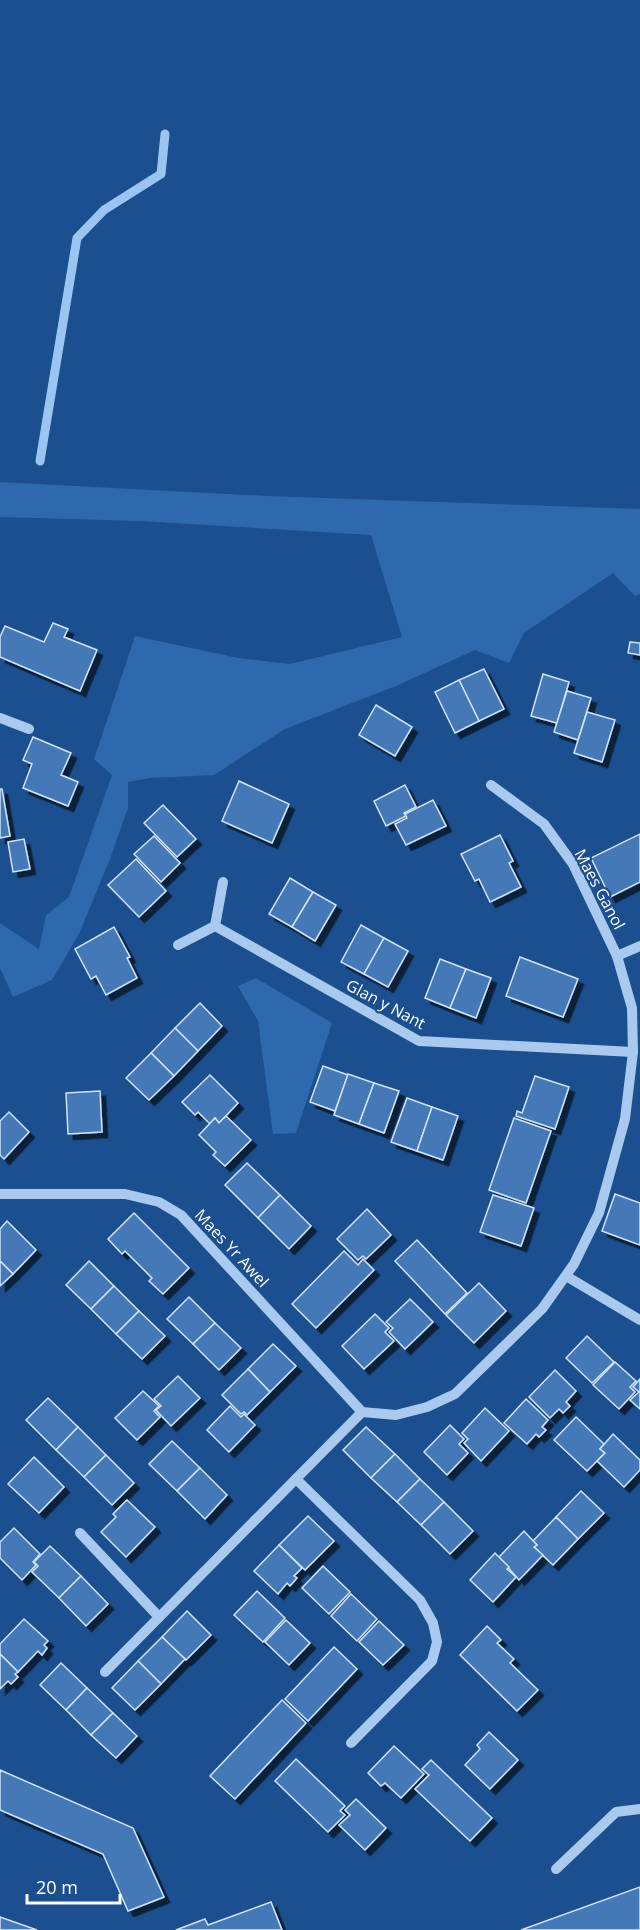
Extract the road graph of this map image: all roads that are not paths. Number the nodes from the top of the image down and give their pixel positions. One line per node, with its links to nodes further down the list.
1 (0, 718): 2 (street)
2 (29, 729)
3 (491, 785): 8 (street, Maes Ganol)
4 (223, 882): 5 (street)
5 (215, 926): 6 (street); 10 (street, Glan y Nant)
6 (178, 945)
7 (640, 946): 8 (street)
8 (617, 956): 9 (street, Maes Ganol)
9 (636, 1038): 10 (street, Maes Ganol)
10 (633, 1052): 12 (street, Maes Ganol)
11 (0, 1194): 14 (street, Maes Yr Awel)
12 (566, 1276): 13 (street); 14 (street)
13 (640, 1320)
14 (362, 1412): 15 (street)
15 (296, 1479): 17 (street); 19 (street)
16 (80, 1533): 17 (street)
17 (159, 1617): 18 (street)
18 (105, 1672)
19 (351, 1743)
20 (640, 1809): 21 (street)
21 (556, 1869)

